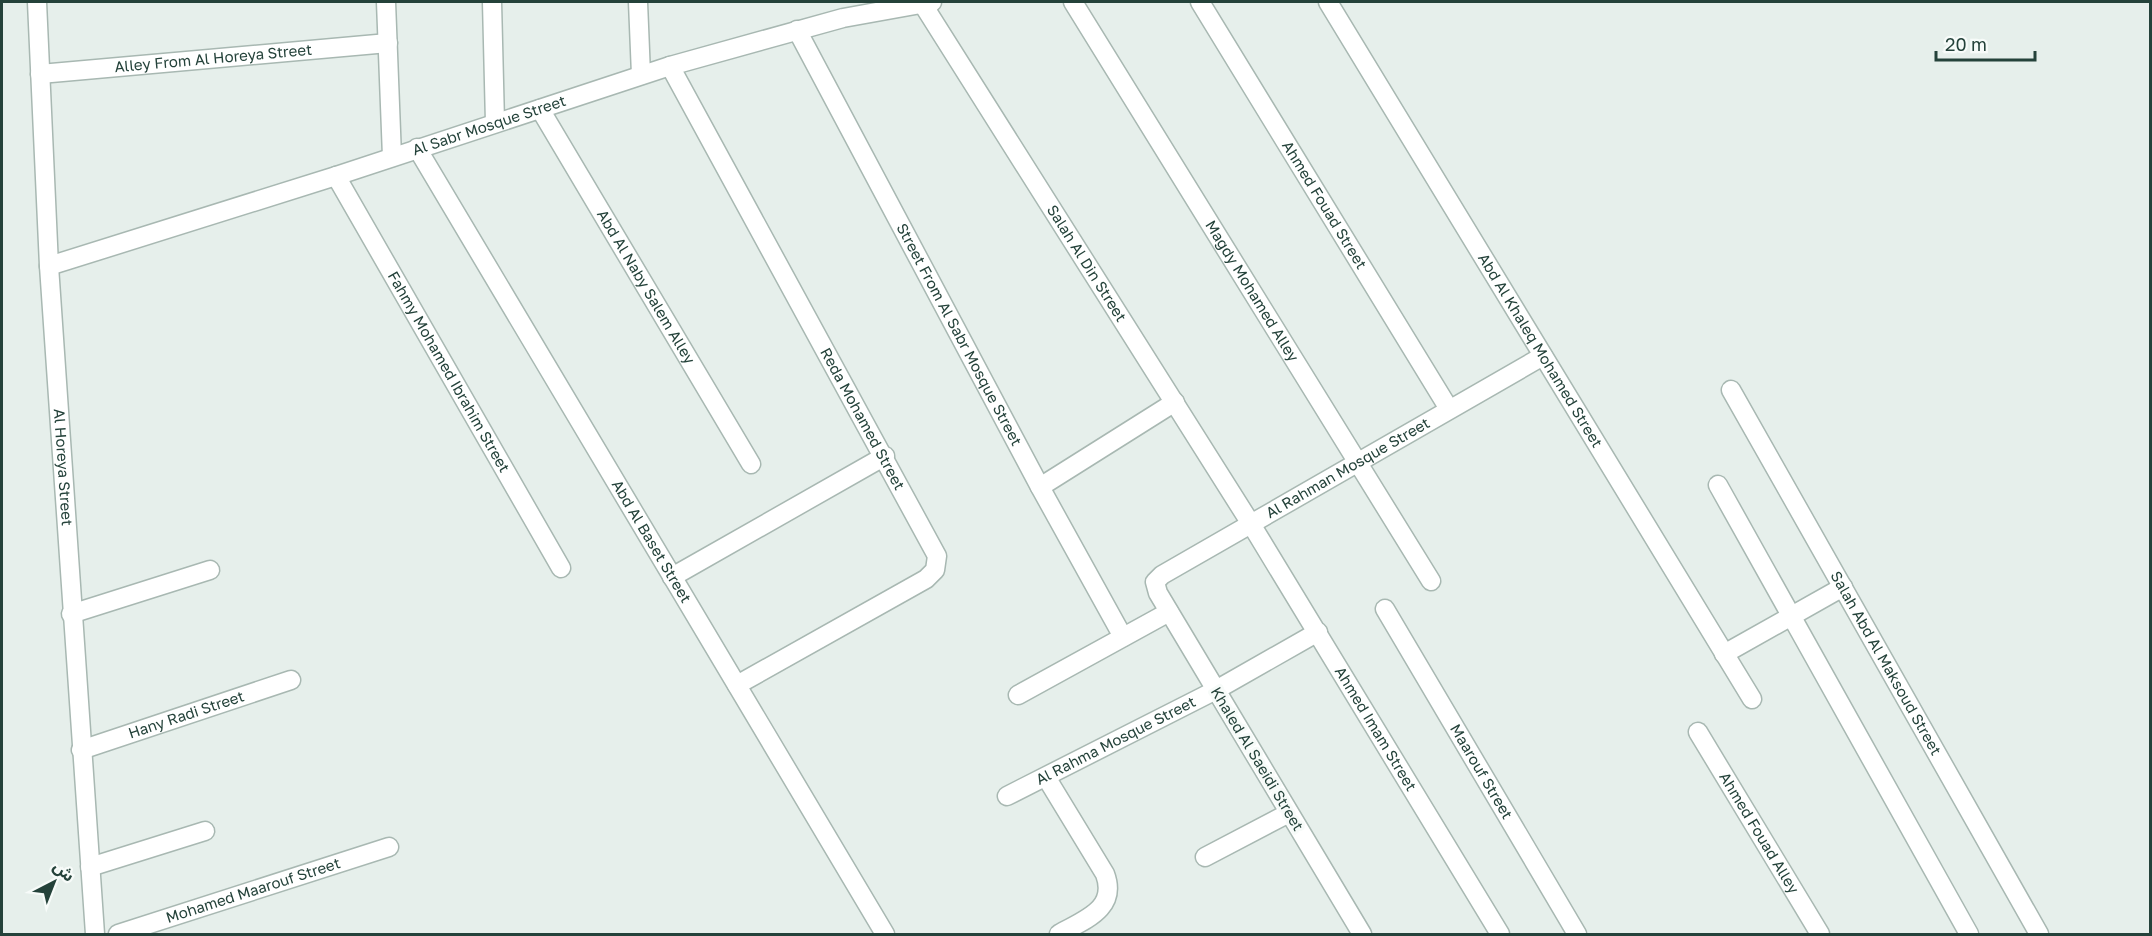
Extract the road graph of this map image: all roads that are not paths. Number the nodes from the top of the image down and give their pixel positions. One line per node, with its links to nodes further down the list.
1 (37, 2): 13 (street, Al Horeya Street)
2 (386, 2): 11 (street)
3 (492, 2): 16 (street)
4 (638, 2): 14 (street)
5 (927, 2): 9 (street, Al Sabr Mosque Street); 23 (street, Salah Al Din Street)
6 (1073, 2): 26 (street, Magdy Mohamed Alley)
7 (1200, 2): 24 (street, Ahmed Fouad Street)
8 (1328, 2): 21 (street, Abd Al Khaleq Mohamed Street)
9 (842, 10): 10 (street, Al Sabr Mosque Street)
10 (797, 30): 12 (street, Al Sabr Mosque Street); 29 (street, Street From Al Sabr Mosque Street)
11 (388, 43): 13 (street, Alley From Al Horeya Street); 18 (street)
12 (670, 66): 14 (street, Al Sabr Mosque Street); 25 (street, Reda Mohamed Street)
13 (40, 74): 20 (street, Al Horeya Street)
14 (640, 75): 15 (street, Al Sabr Mosque Street)
15 (540, 109): 16 (street, Al Sabr Mosque Street); 27 (street, Abd Al Naby Salem Alley)
16 (495, 123): 17 (street, Al Sabr Mosque Street)
17 (417, 148): 18 (street, Al Sabr Mosque Street); 33 (street, Abd Al Baset Street)
18 (392, 157): 19 (street, Al Sabr Mosque Street)
19 (336, 176): 20 (street, Al Sabr Mosque Street); 31 (street, Fahmy Mohamed Ibrahim Street)
20 (49, 266): 39 (street, Al Horeya Street)
21 (1543, 356): 24 (street, Al Rahman Mosque Street); 43 (street, Abd Al Khaleq Mohamed Street)
22 (1731, 390): 36 (street, Salah Abd Al Maksoud Street)
23 (1175, 402): 29 (street); 30 (street, Salah Al Din Street)
24 (1449, 410): 26 (street, Al Rahman Mosque Street)
25 (885, 456): 33 (street); 45 (street, Reda Mohamed Street)
26 (1358, 462): 30 (street, Al Rahman Mosque Street); 34 (street, Magdy Mohamed Alley)
27 (752, 464)
28 (1718, 485): 40 (street)
29 (1040, 487): 42 (street, Street From Al Sabr Mosque Street)
30 (1251, 524): 35 (street, Al Rahman Mosque Street); 41 (street, Ahmed Imam Street)
31 (561, 568)
32 (210, 570): 39 (street)
33 (672, 577): 45 (street, Abd Al Baset Street)
34 (1431, 581)
35 (1155, 582): 38 (street, Khaled Al Saeidi Street)
36 (1843, 587): 40 (street); 67 (street, Salah Abd Al Maksoud Street)
37 (1385, 609): 64 (street, Maarouf Street)
38 (1169, 612): 42 (street); 46 (street, Khaled Al Saeidi Street)
39 (71, 614): 50 (street, Al Horeya Street)
40 (1791, 616): 43 (street); 66 (street)
41 (1318, 632): 46 (street, Al Rahma Mosque Street); 63 (street, Ahmed Imam Street)
42 (1123, 637): 47 (street)
43 (1724, 654): 48 (street, Abd Al Khaleq Mohamed Street)
44 (291, 680): 50 (street, Hany Radi Street)
45 (737, 685): 61 (street, Abd Al Baset Street)
46 (1216, 690): 51 (street, Al Rahma Mosque Street); 53 (street, Khaled Al Saeidi Street)
47 (1017, 695)
48 (1752, 699)
49 (1698, 732): 65 (street, Ahmed Fouad Alley)
50 (81, 750): 57 (street, Al Horeya Street)
51 (1046, 777): 52 (street, Al Rahma Mosque Street); 62 (street)
52 (1007, 796)
53 (1289, 813): 56 (street); 58 (street, Khaled Al Saeidi Street)
54 (205, 831): 57 (street)
55 (389, 847): 60 (street, Mohamed Maarouf Street)
56 (1205, 857)
57 (90, 867): 59 (street, Al Horeya Street)
58 (1355, 932)
59 (95, 934)
60 (118, 934)
61 (885, 934)
62 (1059, 934)
63 (1500, 934)
64 (1577, 934)
65 (1820, 934)
66 (1969, 934)
67 (2039, 934)

